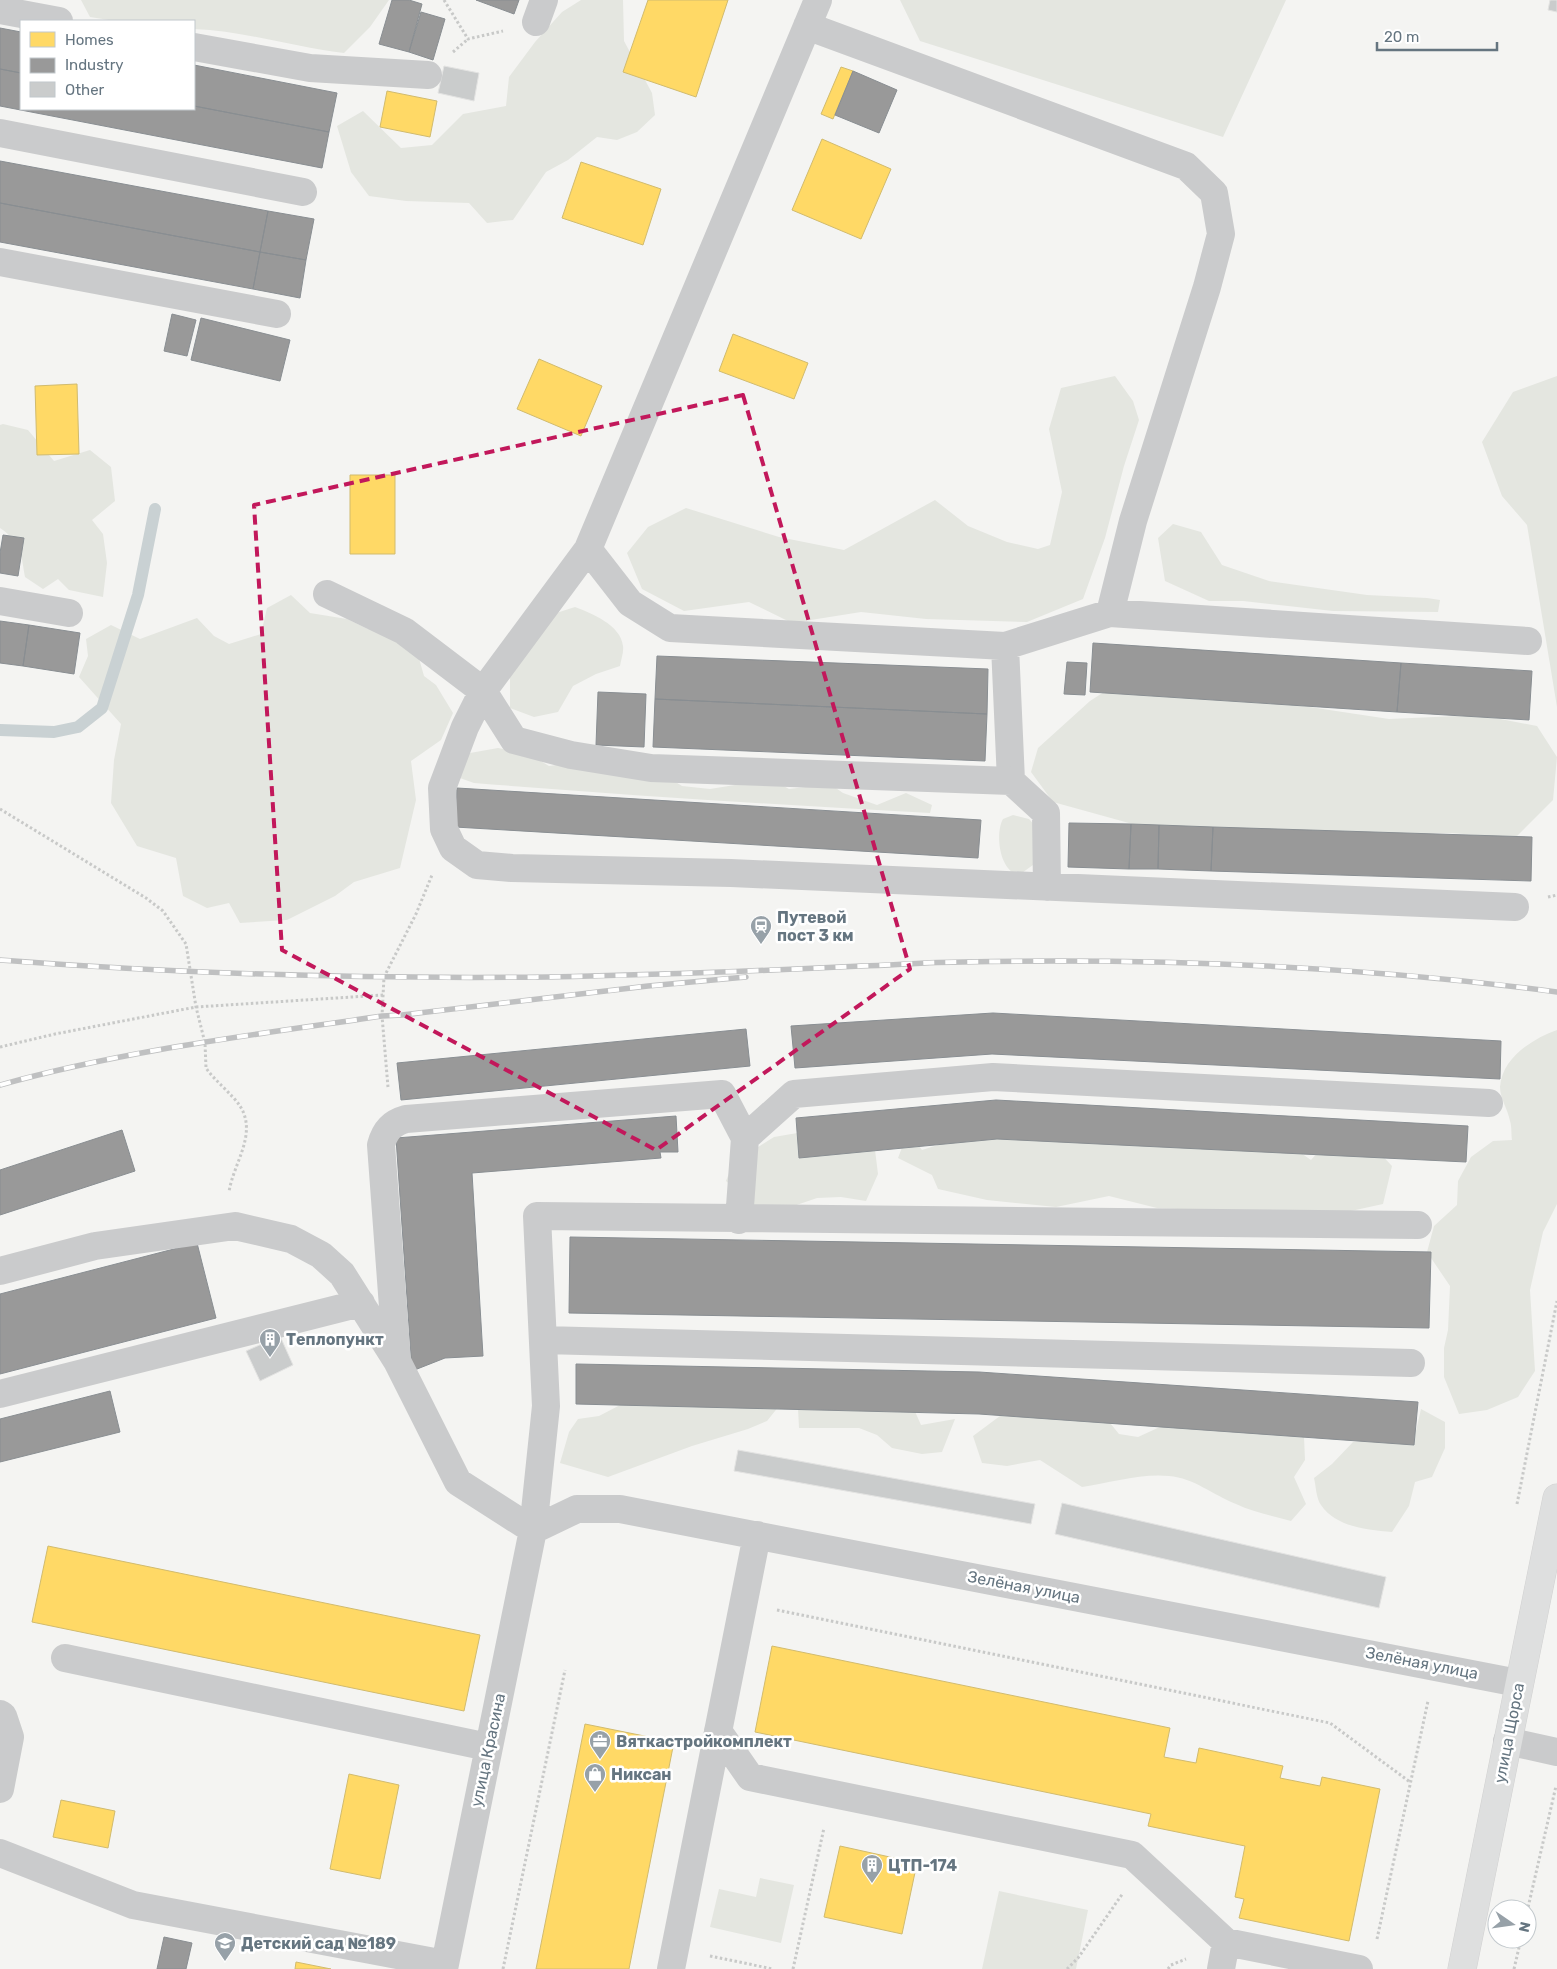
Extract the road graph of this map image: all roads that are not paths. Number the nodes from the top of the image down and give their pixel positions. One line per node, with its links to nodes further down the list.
1 (818, 0): 4 (street)
2 (0, 10): 3 (street)
3 (54, 20)
4 (807, 26): 11 (street); 15 (street)
5 (195, 47): 6 (street)
6 (428, 75)
7 (0, 133): 8 (street)
8 (304, 192)
9 (0, 262): 10 (street)
10 (277, 314)
11 (588, 549): 17 (street); 18 (street)
12 (327, 594): 18 (street)
13 (0, 601): 14 (street)
14 (69, 613)
15 (1110, 613): 16 (street); 17 (street)
16 (1528, 641)
17 (1005, 646): 19 (street)
18 (482, 691): 19 (street); 20 (street)
19 (1011, 781): 20 (street)
20 (1047, 887): 21 (street)
21 (1515, 907)
22 (1489, 1103): 23 (street)
23 (745, 1138): 24 (street); 29 (street)
24 (739, 1220): 25 (street); 28 (street, улица Красина)
25 (1418, 1225)
26 (0, 1270): 27 (street)
27 (360, 1303): 29 (street); 31 (street)
28 (542, 1340): 30 (street); 33 (street, улица Красина)
29 (397, 1361): 33 (street)
30 (1411, 1363)
31 (0, 1394)
32 (1557, 1498): 36 (main road, улица Щорса)
33 (533, 1530): 34 (street, Зелёная улица); 40 (street, улица Красина)
34 (757, 1536): 36 (street, Зелёная улица); 38 (street)
35 (65, 1658): 40 (street)
36 (1518, 1683): 39 (main road, улица Щорса)
37 (0, 1714): 42 (street)
38 (718, 1731): 44 (street); 45 (street)
39 (1507, 1741): 41 (street); 49 (main road, улица Щорса)
40 (488, 1747): 46 (street, улица Красина)
41 (1557, 1752)
42 (0, 1789)
43 (0, 1853): 46 (street)
44 (1226, 1942): 47 (street); 48 (street)
45 (673, 1959)
46 (444, 1966)
47 (1221, 1969)
48 (1359, 1969)
49 (1462, 1969)

